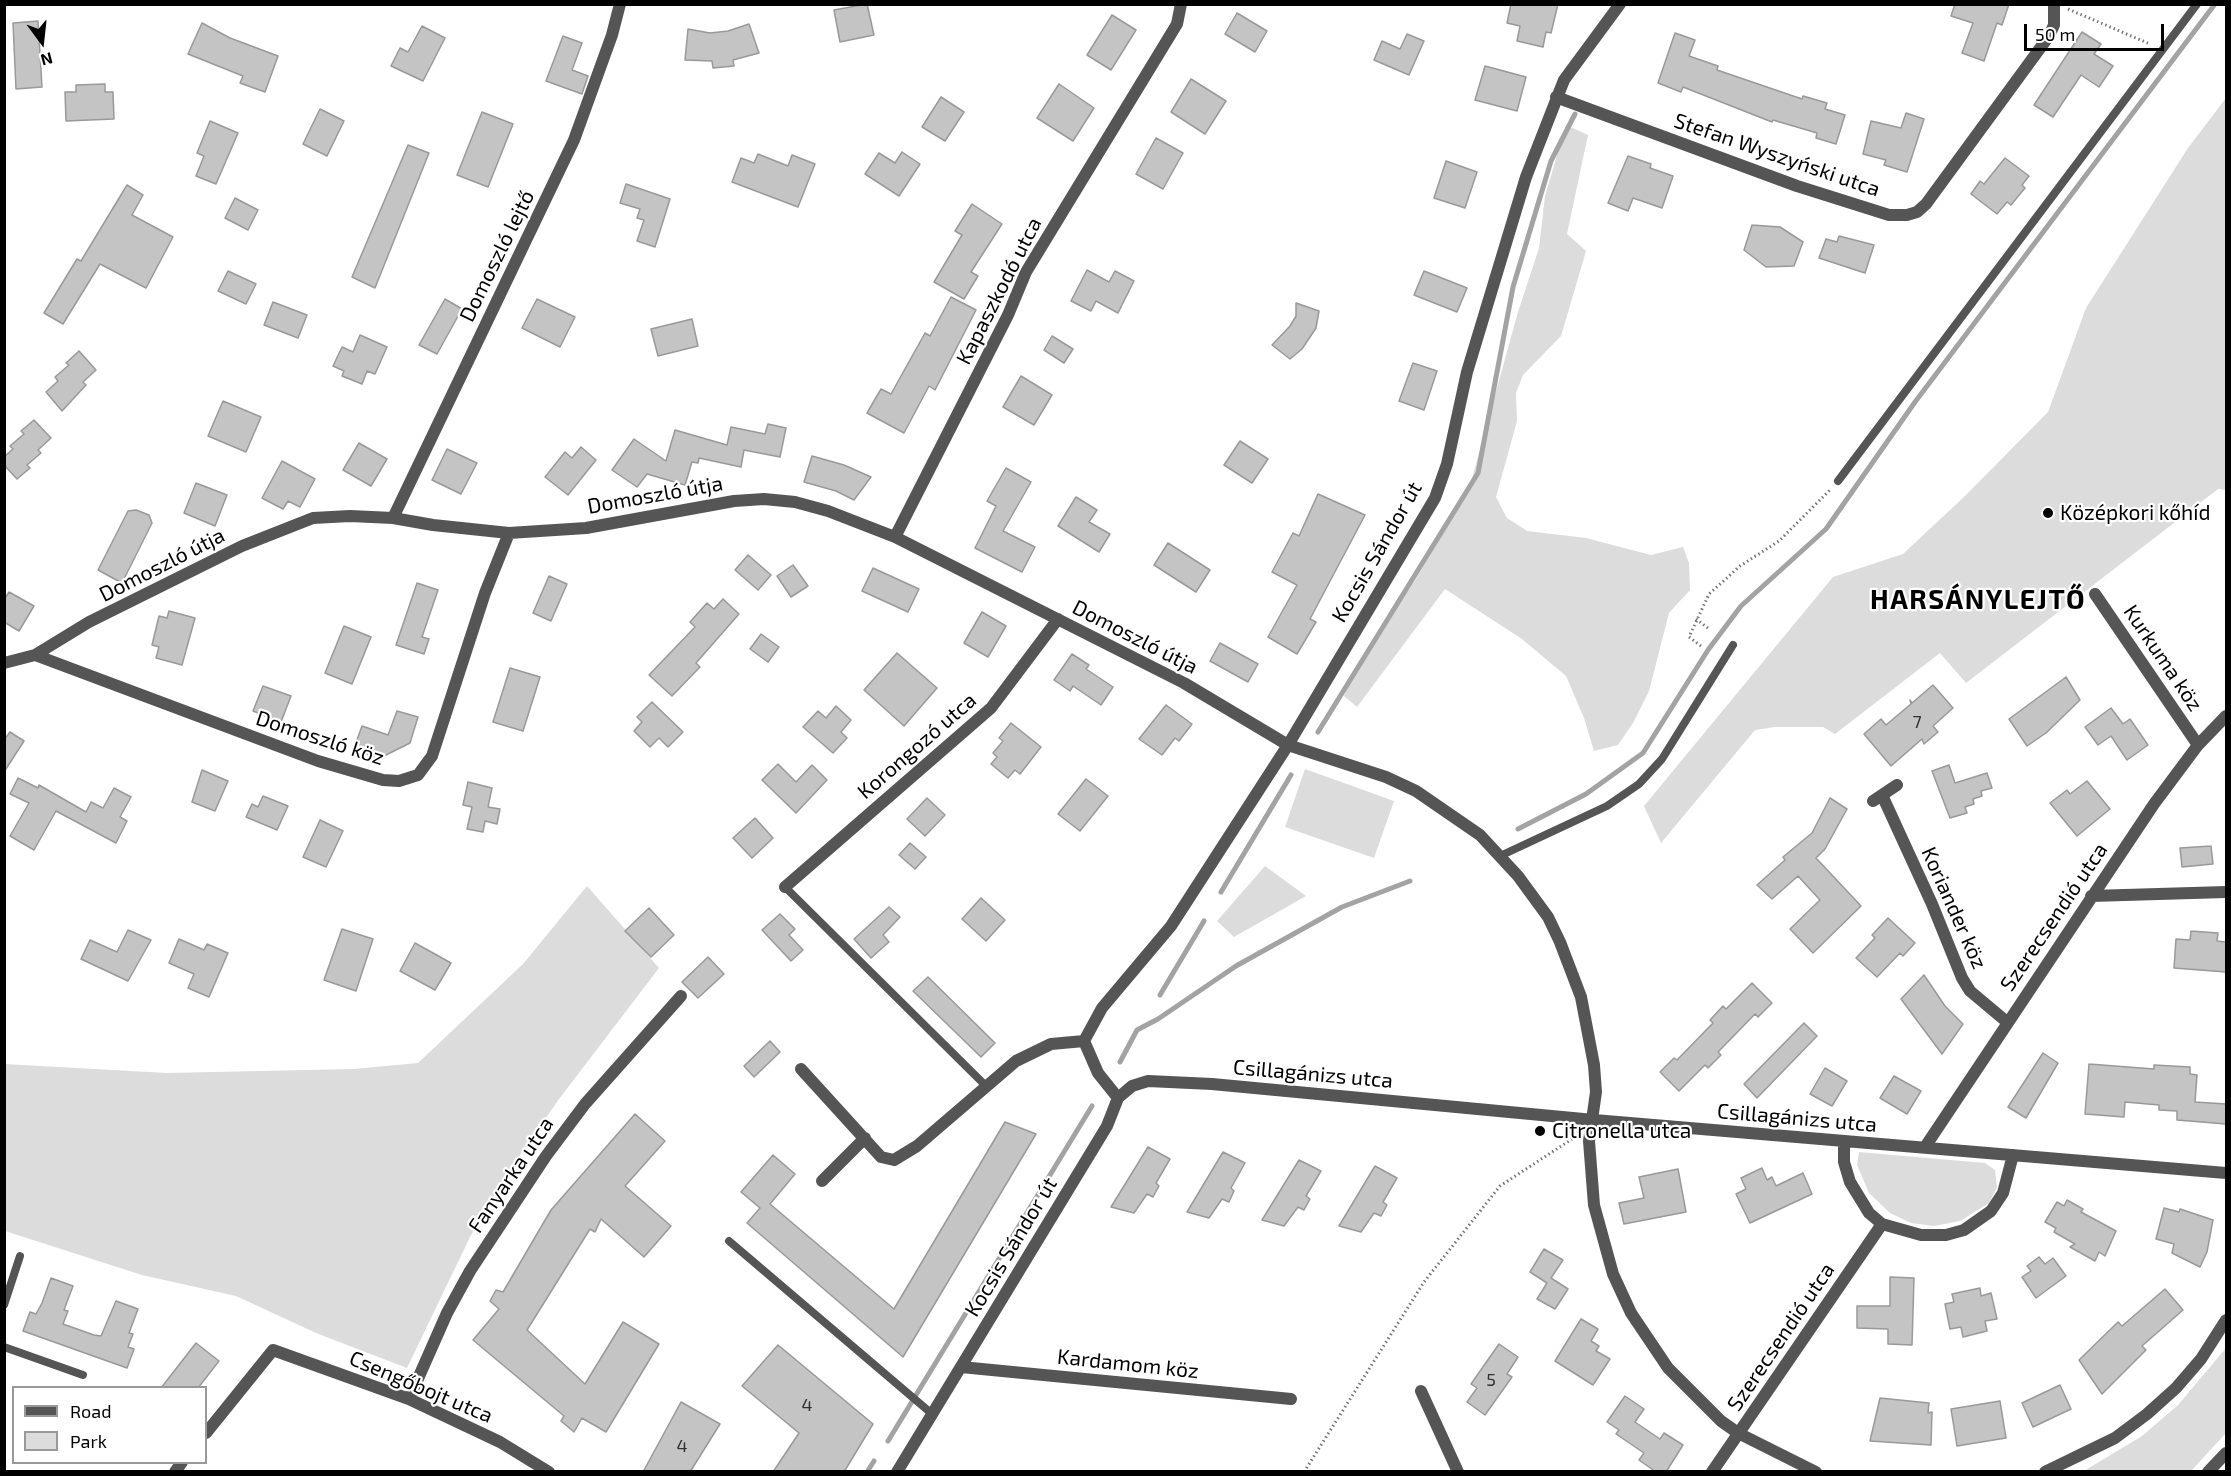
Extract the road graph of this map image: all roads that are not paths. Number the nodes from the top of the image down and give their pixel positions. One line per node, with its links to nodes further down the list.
1 (620, 4): 8 (street, Domoszló lejtő)
2 (1181, 4): 10 (street, Kapaszkodó utca)
3 (1620, 4): 6 (street, Kocsis Sándor út)
4 (2054, 4): 6 (street, Stefan Wyszyński utca)
5 (2197, 4): 7 (lane)
6 (1556, 97): 18 (street, Kocsis Sándor út)
7 (1838, 482)
8 (393, 518): 9 (street, Domoszló útja); 14 (street, Domoszló útja)
9 (509, 533): 10 (street, Domoszló útja); 14 (street, Domoszló köz)
10 (895, 537): 12 (street, Domoszló útja)
11 (2096, 594): 17 (street, Kurkuma köz)
12 (1058, 619): 18 (street, Domoszló útja); 21 (street, Korongozó utca)
13 (1733, 645): 20 (lane)
14 (34, 655): 15 (street, Domoszló útja)
15 (4, 663)
16 (2226, 716): 17 (street, Szerecsendió utca)
17 (2198, 745): 23 (street, Szerecsendió utca)
18 (1288, 746): 20 (street, Domoszló útja); 26 (street, Kocsis Sándor út)
19 (1897, 785): 25 (street, Koriander köz)
20 (1500, 856): 30 (street, Domoszló útja)
21 (785, 887): 28 (lane)
22 (2226, 892): 23 (street)
23 (2091, 896): 25 (street, Szerecsendió utca)
24 (681, 996): 46 (street, Fanyarka utca)
25 (2007, 1022): 33 (street, Szerecsendió utca)
26 (1084, 1041): 28 (street); 29 (street)
27 (801, 1069): 31 (street)
28 (987, 1087): 31 (street)
29 (1118, 1098): 30 (street, Csillagánizs utca); 43 (street, Kocsis Sándor út)
30 (1593, 1120): 32 (street, Csillagánizs utca); 50 (street, Domoszló útja)
31 (865, 1138): 36 (street)
32 (1844, 1142): 33 (street, Csillagánizs utca); 37 (street)
33 (1925, 1147): 34 (street, Csillagánizs utca)
34 (2013, 1155): 35 (street, Csillagánizs utca); 37 (street)
35 (2226, 1173)
36 (822, 1181)
37 (1882, 1224): 50 (street, Szerecsendió utca)
38 (729, 1241): 48 (lane)
39 (20, 1256): 40 (lane)
40 (4, 1305)
41 (2226, 1320): 57 (street)
42 (4, 1347): 44 (lane)
43 (960, 1367): 47 (street, Kardamom köz); 48 (street, Kocsis Sándor út)
44 (83, 1375)
45 (1421, 1390): 54 (street)
46 (409, 1399): 49 (street, Csengőbojt utca); 52 (street, Csengőbojt utca)
47 (1292, 1399)
48 (926, 1409): 53 (street, Kocsis Sándor út)
49 (207, 1432)
50 (1738, 1433): 55 (street, Szerecsendió utca); 56 (street, Domoszló útja)
51 (2226, 1453): 58 (street)
52 (549, 1472)
53 (897, 1472)
54 (1458, 1472)
55 (1712, 1472)
56 (1816, 1472)
57 (2045, 1472)
58 (2208, 1472)

